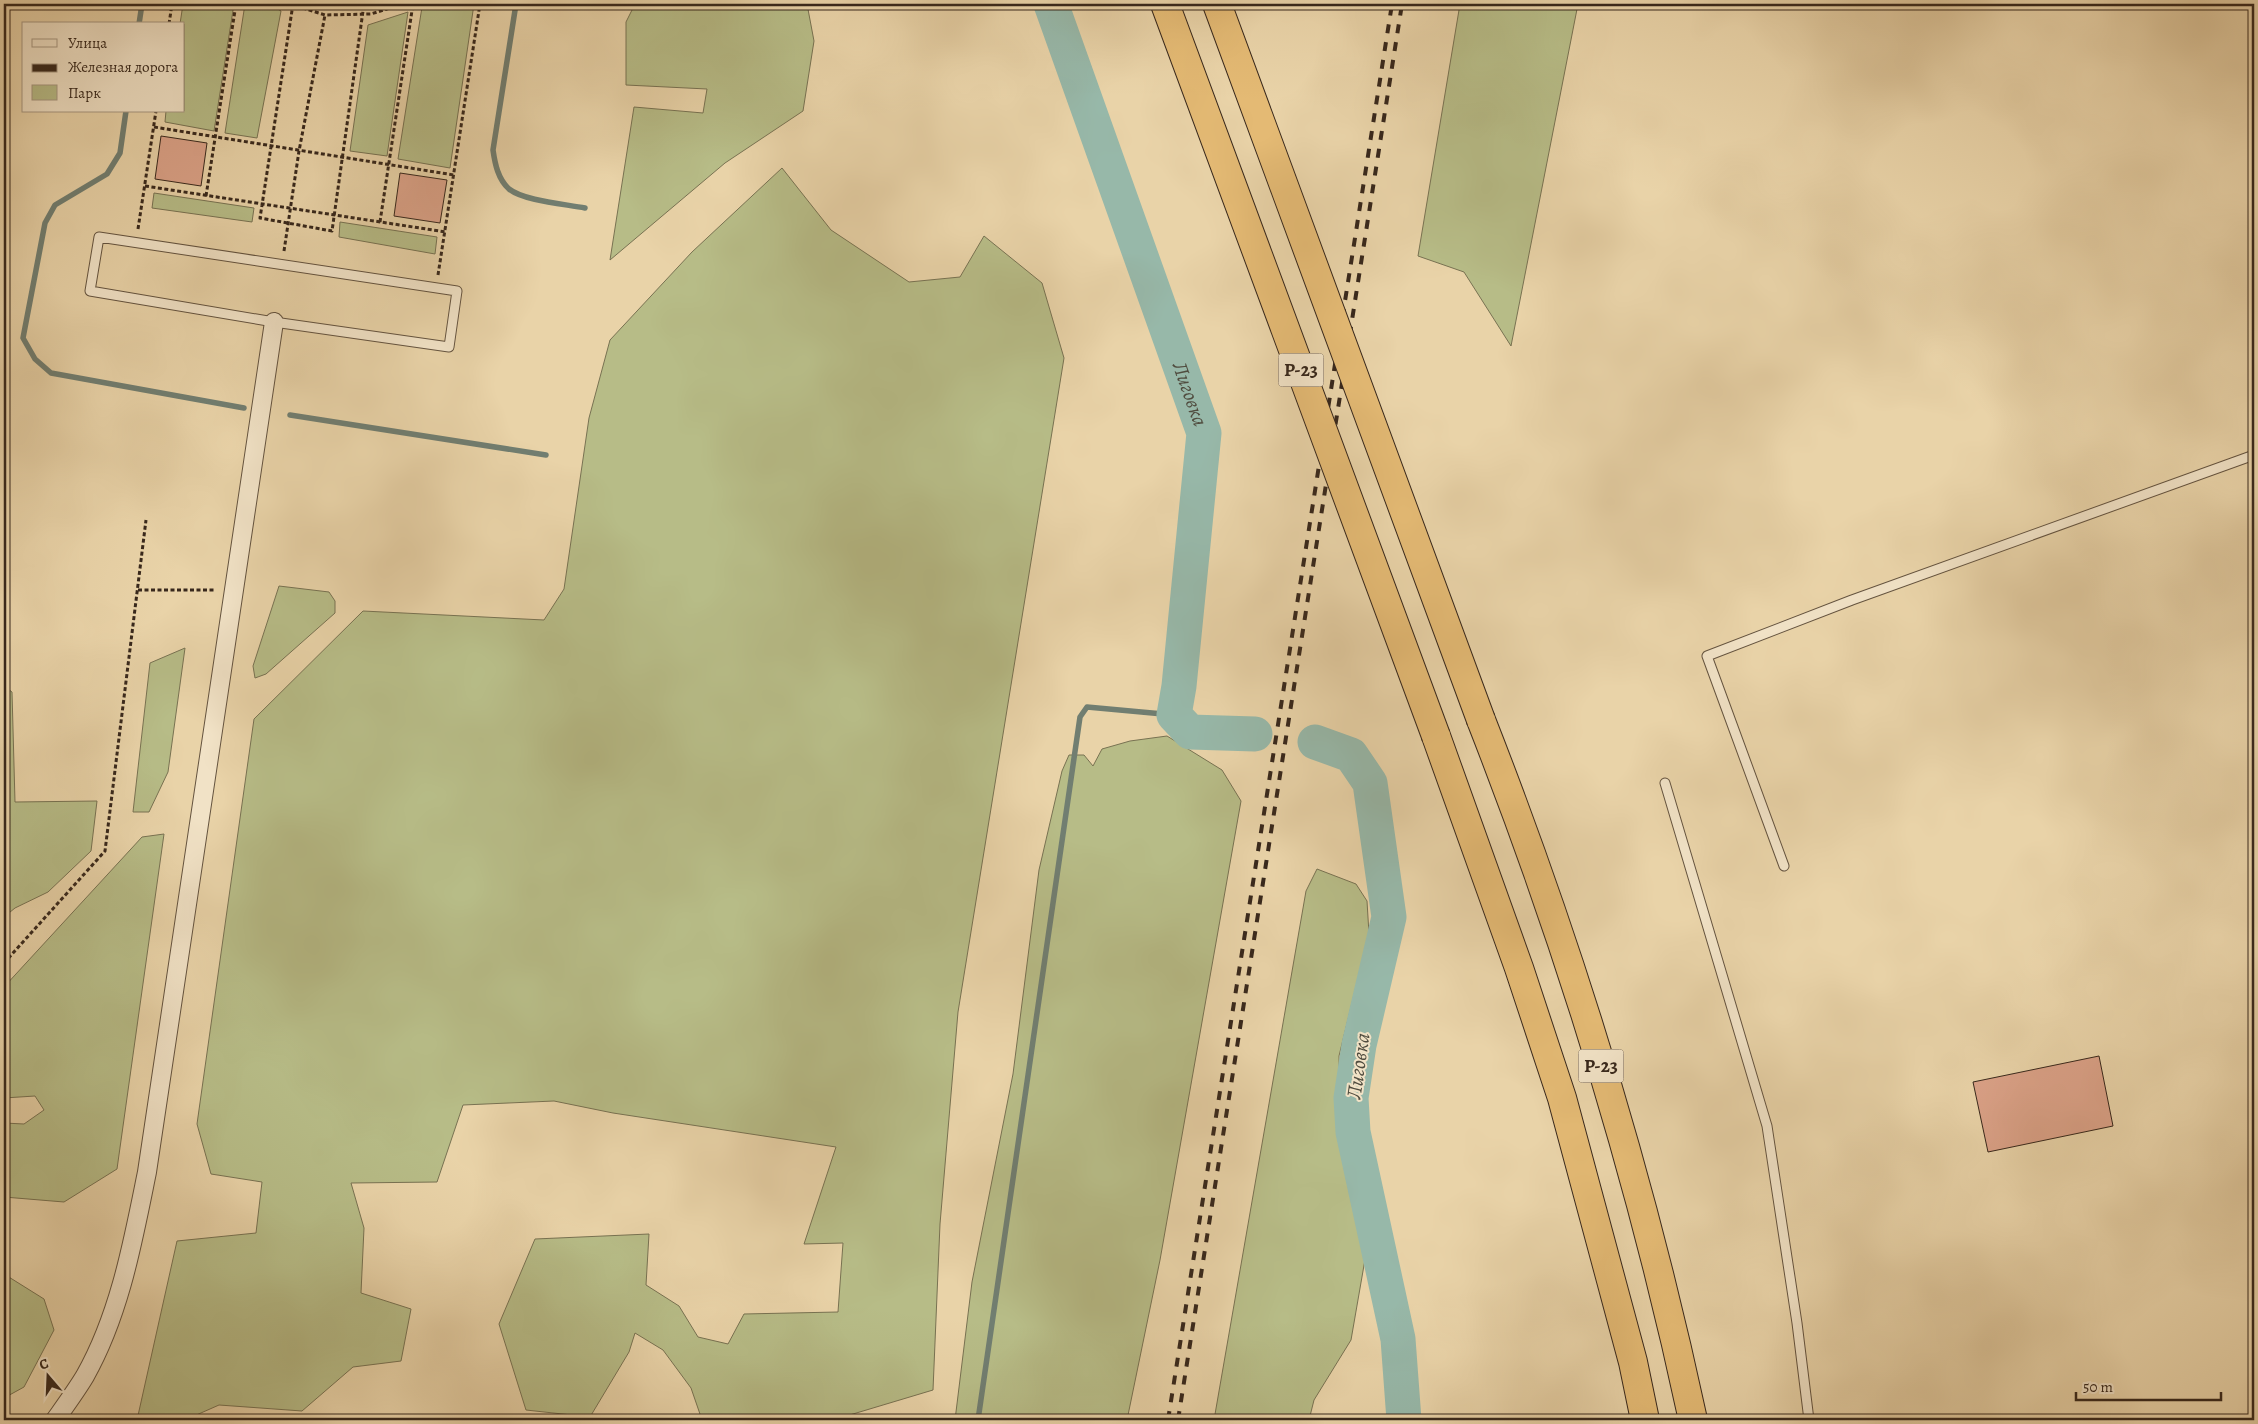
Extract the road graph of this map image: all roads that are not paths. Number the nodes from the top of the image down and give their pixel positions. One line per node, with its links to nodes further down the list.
1 (1165, 4): 8 (highway, Р-23, bridge)
2 (1217, 4): 9 (highway, Р-23, bridge)
3 (274, 322): 3 (lane); 7 (street)
4 (2254, 455): 6 (lane)
5 (1665, 783): 10 (lane)
6 (1784, 866)
7 (55, 1420)
8 (1645, 1420)
9 (1692, 1420)
10 (1809, 1420)

